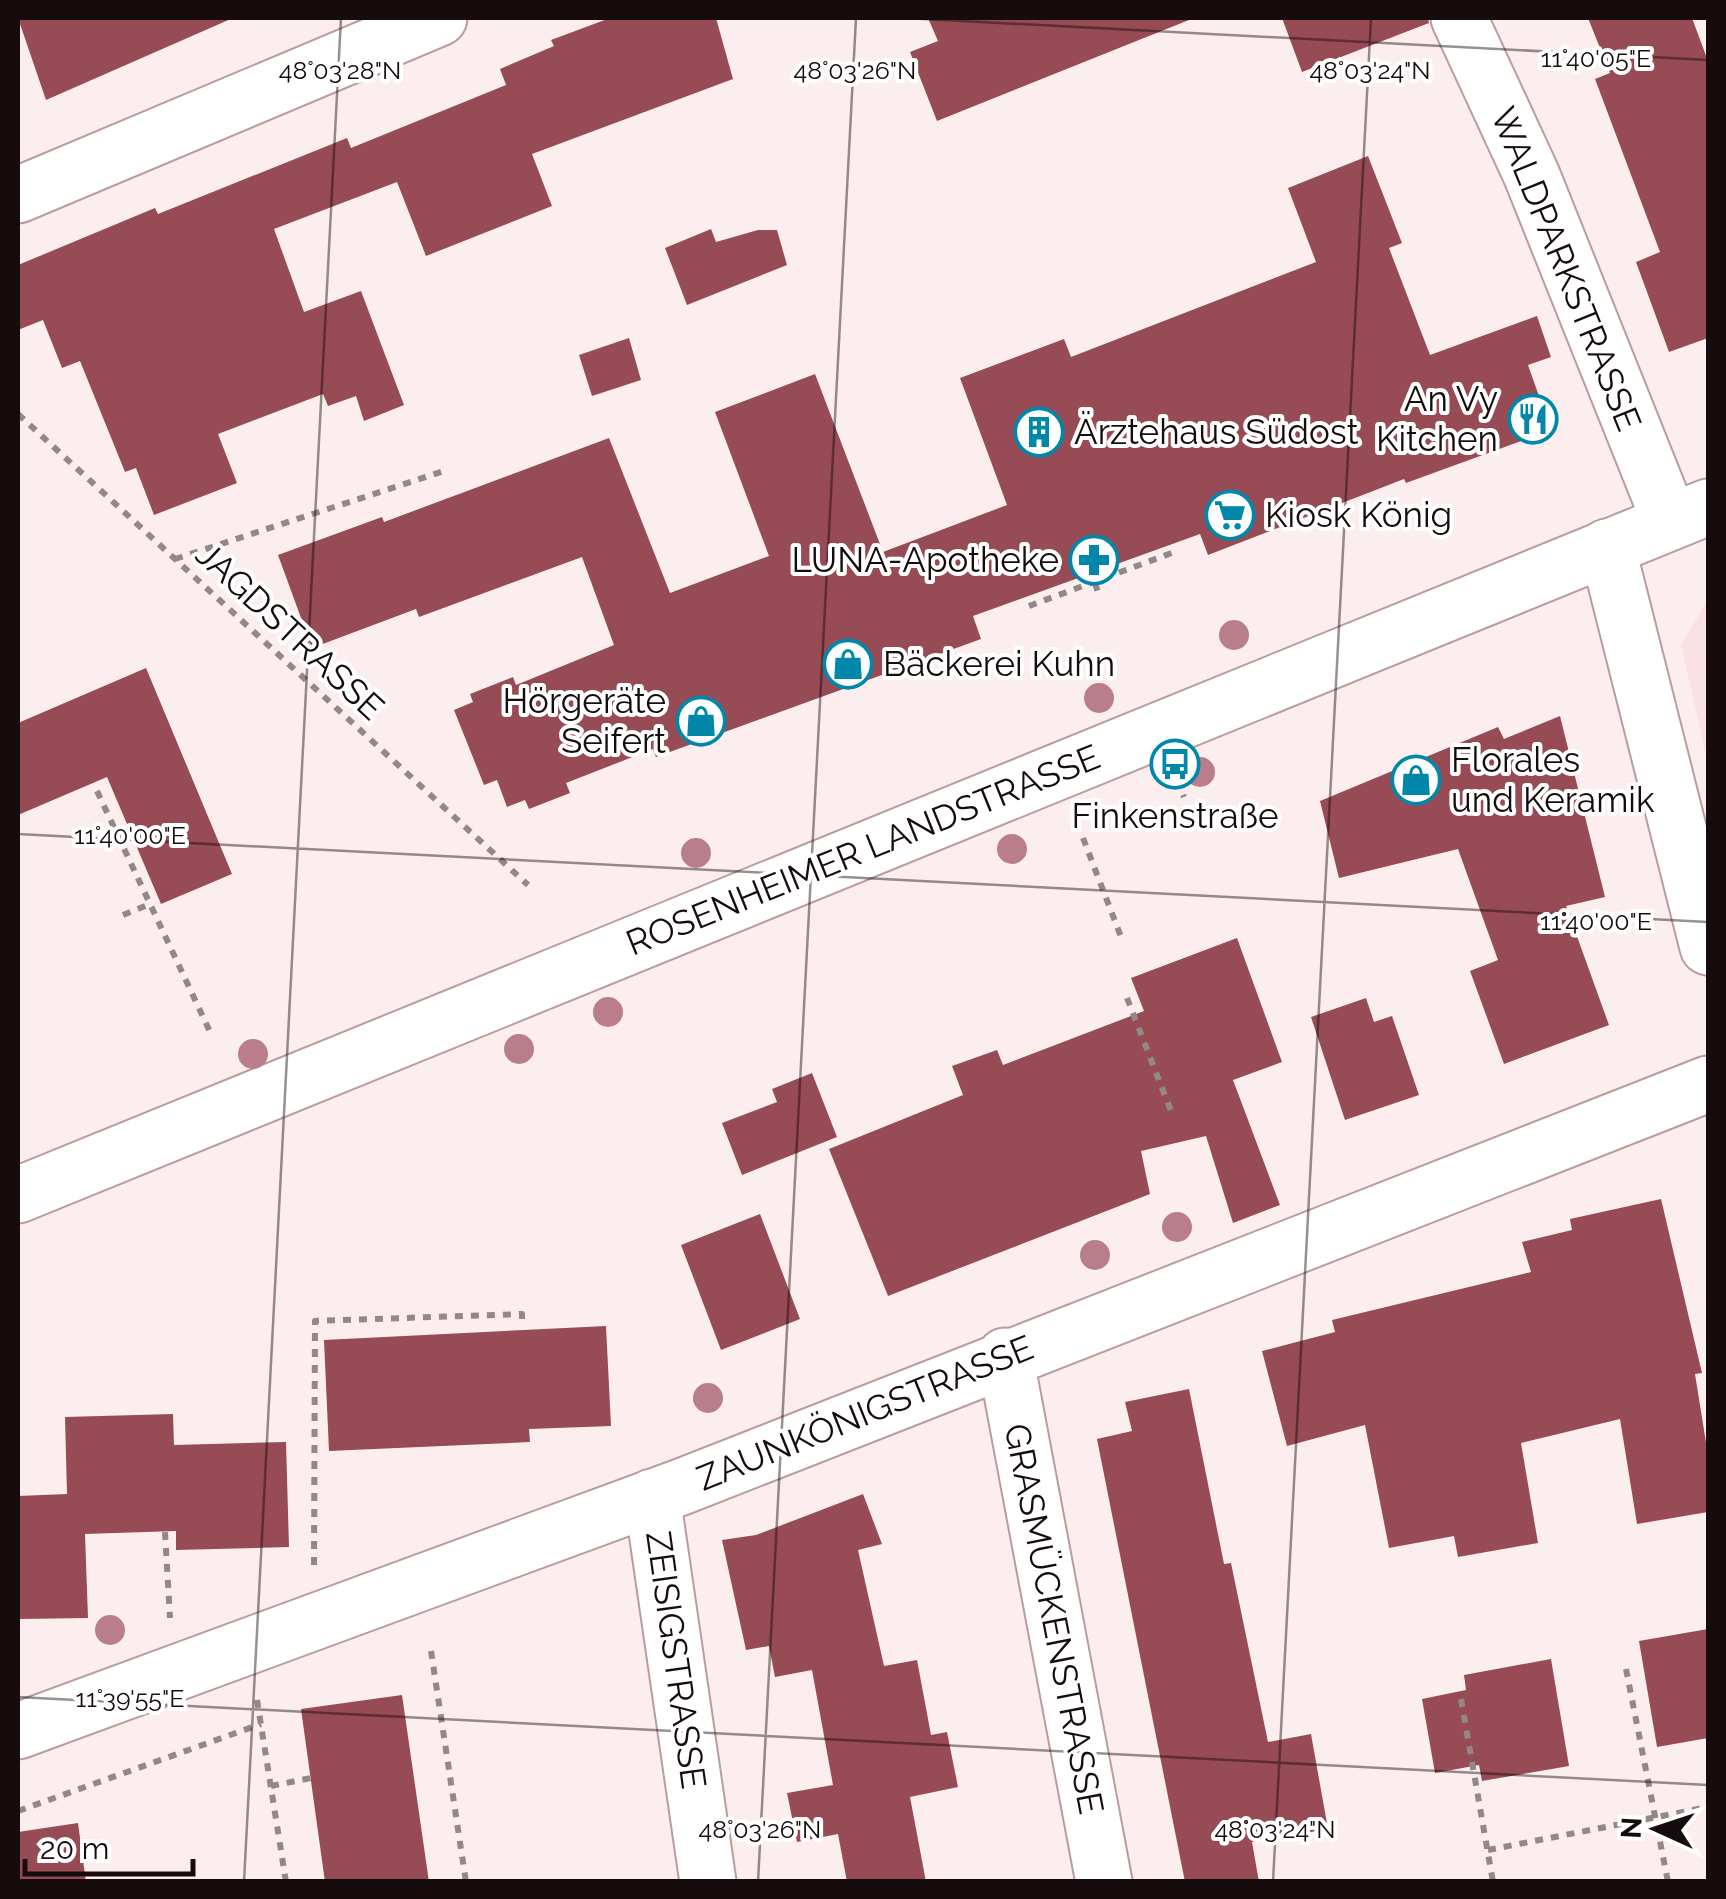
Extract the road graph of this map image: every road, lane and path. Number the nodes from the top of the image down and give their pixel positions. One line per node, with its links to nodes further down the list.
1 (439, 18): 3 (street)
2 (1459, 18): 6 (street, WALDPARKSTRASSE)
3 (18, 196)
4 (18, 414): 9 (path, JAGDSTRASSE)
5 (444, 471): 9 (path)
6 (1690, 514): 7 (street, ROSENHEIMER LANDSTRASSE)
7 (1607, 547): 19 (street); 24 (street, ROSENHEIMER LANDSTRASSE)
8 (1177, 551): 10 (path)
9 (175, 559): 15 (path, JAGDSTRASSE)
10 (1094, 582): 11 (path); 12 (path)
11 (1100, 596)
12 (1030, 606)
13 (97, 790): 16 (path)
14 (1083, 838): 18 (path)
15 (528, 884)
16 (150, 904): 17 (path); 21 (path)
17 (123, 915)
18 (1123, 942)
19 (1708, 946)
20 (1128, 998): 23 (path)
21 (212, 1036)
22 (1708, 1084): 26 (street, ZAUNKÖNIGSTRASSE)
23 (1171, 1112)
24 (18, 1195)
25 (522, 1320): 29 (path)
26 (1005, 1356): 27 (street, ZAUNKÖNIGSTRASSE); 44 (street, GRASMÜCKENSTRASSE)
27 (652, 1498): 29 (street, ZAUNKÖNIGSTRASSE); 43 (street, ZEISIGSTRASSE)
28 (166, 1532): 31 (path)
29 (330, 1614): 31 (street, ZAUNKÖNIGSTRASSE)
30 (431, 1651): 42 (path)
31 (186, 1667): 34 (street, ZAUNKÖNIGSTRASSE)
32 (1626, 1669): 39 (path)
33 (1461, 1700): 40 (path)
34 (18, 1731)
35 (311, 1778): 36 (path)
36 (271, 1786): 38 (path); 41 (path)
37 (1708, 1807): 39 (path)
38 (18, 1811)
39 (1655, 1817): 40 (path); 46 (path)
40 (1488, 1850): 45 (path)
41 (286, 1882)
42 (466, 1882)
43 (708, 1882)
44 (1104, 1882)
45 (1493, 1882)
46 (1668, 1882)

